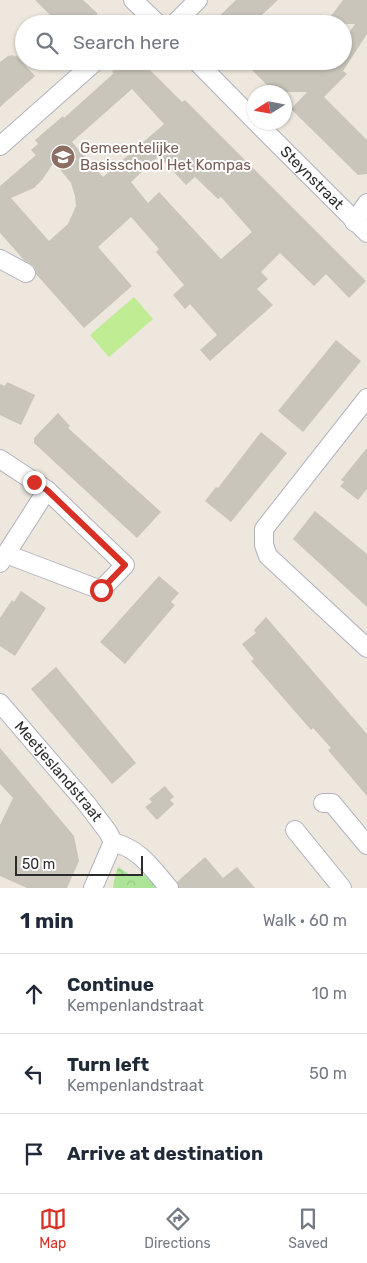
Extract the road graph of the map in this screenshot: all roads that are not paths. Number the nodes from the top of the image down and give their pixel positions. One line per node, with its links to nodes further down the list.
1 (133, 0): 3 (street)
2 (198, 0): 4 (street)
3 (144, 15)
4 (183, 15)
5 (86, 70): 9 (street)
6 (205, 70): 7 (street, Steynstraat)
7 (247, 114)
8 (263, 130): 11 (street, Steynstraat)
9 (0, 146)
10 (367, 203): 11 (street)
11 (361, 228)
12 (0, 259): 13 (street)
13 (26, 273)
14 (367, 398): 18 (street)
15 (0, 459): 16 (street)
16 (47, 490): 17 (street); 17 (street)
17 (3, 558)
18 (367, 648)
19 (0, 702): 22 (street, Meetjeslandstraat)
20 (323, 803): 23 (street)
21 (295, 830): 26 (street)
22 (113, 842): 24 (street); 25 (street)
23 (367, 845)
24 (92, 888)
25 (169, 888)
26 (342, 888)

